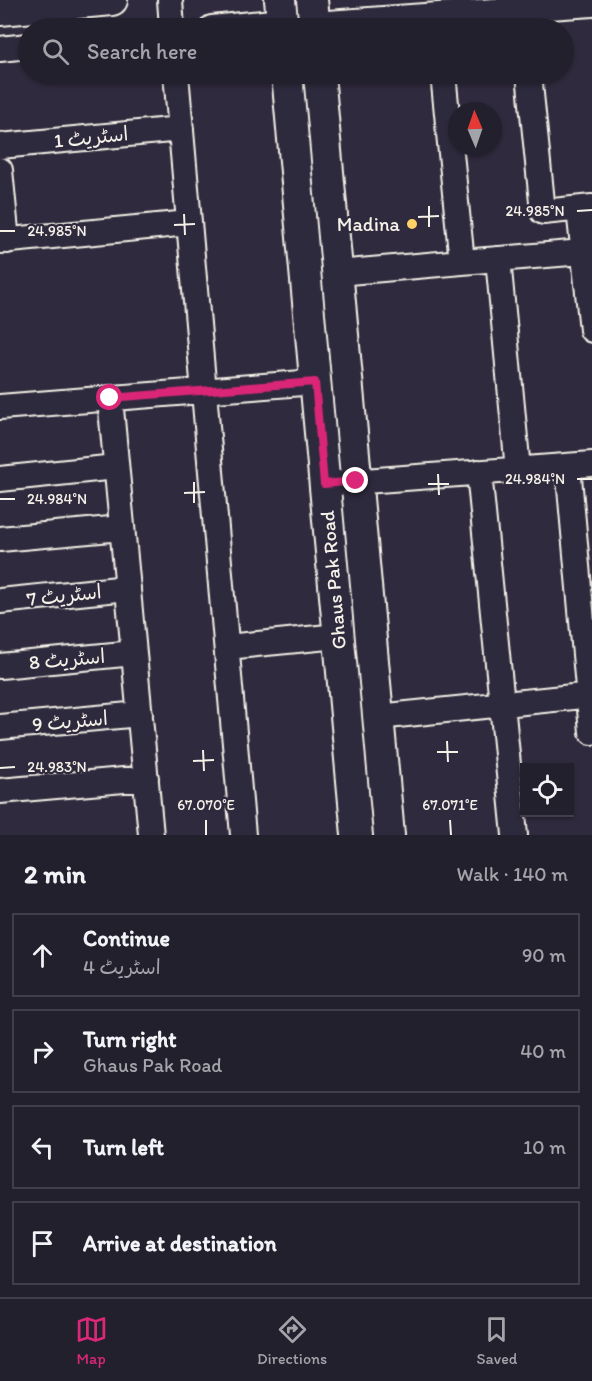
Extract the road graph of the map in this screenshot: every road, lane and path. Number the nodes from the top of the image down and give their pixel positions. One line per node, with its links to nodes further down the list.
1 (112, 0): 4 (main road)
2 (170, 0): 8 (street)
3 (592, 4): 5 (street)
4 (0, 10)
5 (523, 12): 6 (street)
6 (437, 15): 7 (street)
7 (314, 17)
8 (171, 18)
9 (18, 47): 10 (street)
10 (0, 49)
11 (177, 84): 16 (street)
12 (288, 84): 27 (main road, Ghaus Pak Road)
13 (320, 84): 25 (main road)
14 (444, 84): 24 (street)
15 (530, 84): 19 (street)
16 (181, 129): 17 (street, اسٹریٹ 1); 20 (street)
17 (0, 146)
18 (0, 170): 21 (street)
19 (585, 208): 22 (street)
20 (189, 224): 21 (street); 28 (street)
21 (3, 241)
22 (583, 252): 23 (street); 26 (street)
23 (498, 259): 24 (street); 34 (street)
24 (462, 262): 25 (street)
25 (337, 273): 37 (main road)
26 (592, 330)
27 (315, 382): 28 (street); 38 (main road, Ghaus Pak Road)
28 (204, 391): 29 (street); 44 (street)
29 (110, 398): 30 (street); 33 (street)
30 (0, 407)
31 (592, 464): 32 (street)
32 (568, 466): 34 (street); 47 (street)
33 (116, 467): 36 (street); 39 (street)
34 (518, 470): 35 (street)
35 (479, 472): 37 (street); 48 (street)
36 (0, 479)
37 (356, 481): 38 (street); 50 (main road)
38 (324, 484): 43 (main road, Ghaus Pak Road)
39 (122, 528): 40 (street); 41 (street)
40 (0, 539)
41 (128, 588): 42 (street, اسٹریٹ 7); 45 (street)
42 (0, 601)
43 (338, 636): 44 (street); 57 (main road, Ghaus Pak Road)
44 (227, 647): 56 (street)
45 (134, 653): 46 (street, اسٹریٹ 8); 49 (street)
46 (0, 666)
47 (590, 696): 48 (street); 52 (street)
48 (502, 704): 50 (street); 59 (street)
49 (140, 714): 51 (street, اسٹریٹ 9); 53 (street)
50 (378, 717): 58 (main road)
51 (0, 727)
52 (592, 732)
53 (146, 778): 54 (street); 55 (street)
54 (0, 791)
55 (151, 835)
56 (243, 835)
57 (357, 835)
58 (389, 835)
59 (515, 835)

